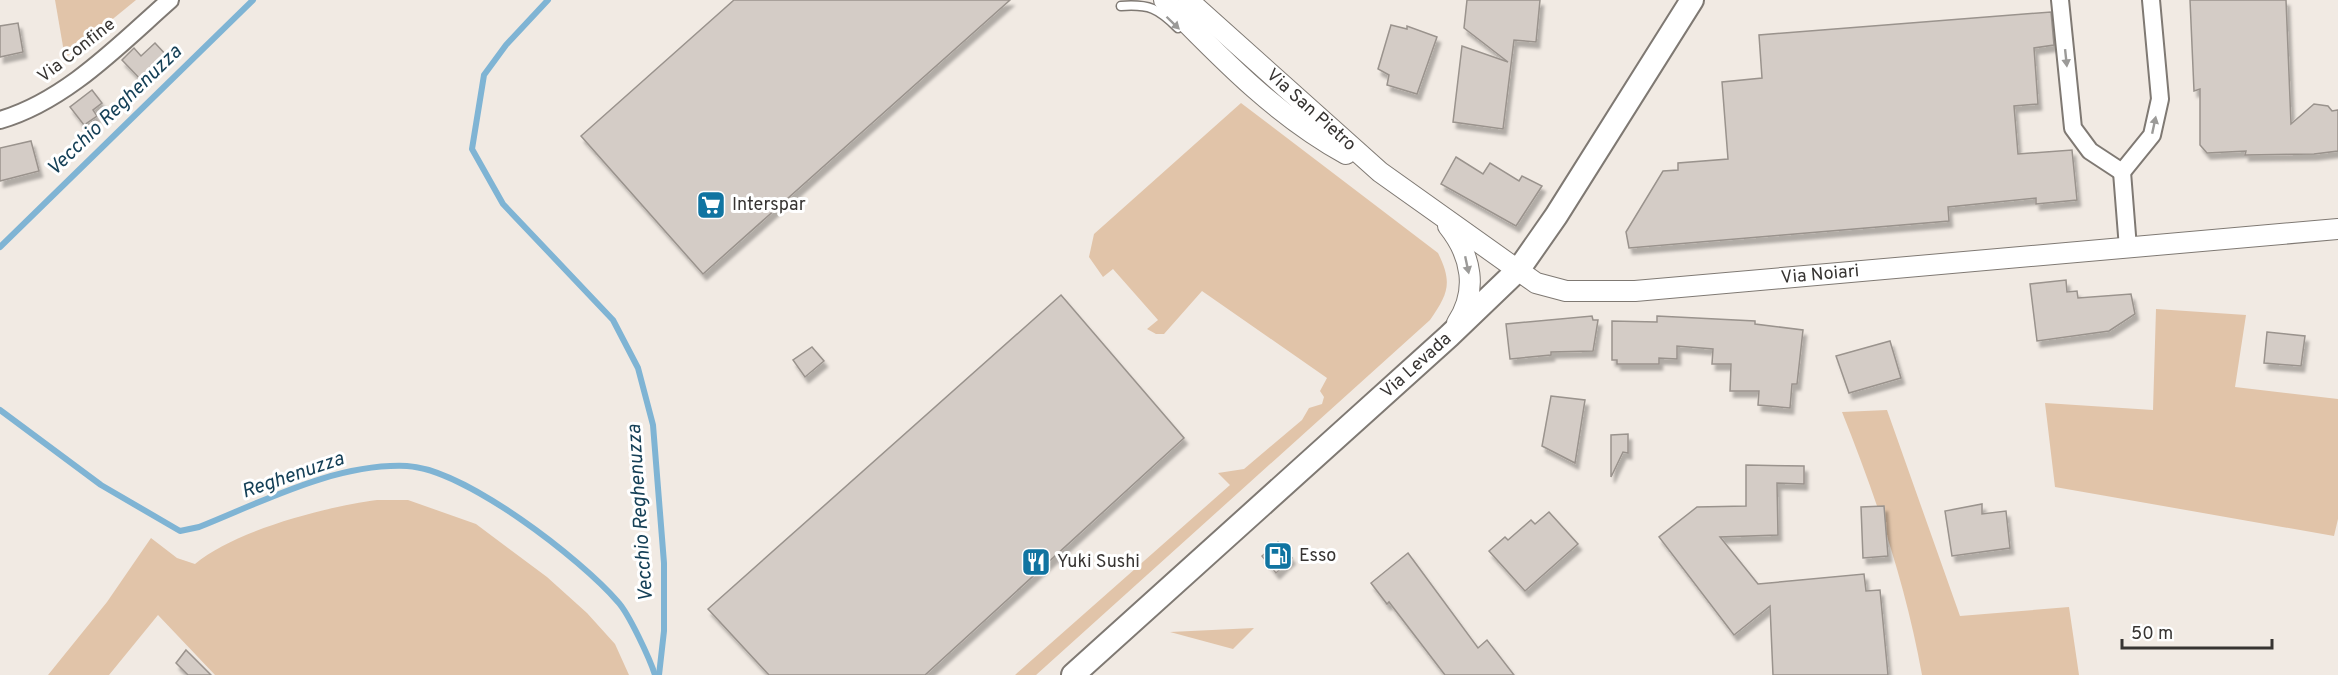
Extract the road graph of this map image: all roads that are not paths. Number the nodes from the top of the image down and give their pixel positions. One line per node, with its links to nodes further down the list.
1 (171, 0): 11 (street, Via Confine)
2 (1164, 0): 10 (street)
3 (1178, 0): 9 (lane)
4 (1188, 0): 9 (street, Via San Pietro)
5 (1692, 0): 17 (main road, Via Levada)
6 (2060, 0): 13 (street, one-way to 13)
7 (2151, 0): 13 (street, one-way to 7)
8 (1124, 3): 10 (lane, one-way to 10)
9 (1240, 48): 12 (street, Via San Pietro)
10 (1246, 84): 12 (street)
11 (0, 120)
12 (1380, 172): 14 (street, Via San Pietro)
13 (2122, 172): 16 (street)
14 (1439, 215): 17 (street, Via San Pietro); 18 (street, Via San Pietro, one-way to 18)
15 (2338, 229): 16 (street, Via Noiari)
16 (2128, 248): 17 (street, Via Noiari)
17 (1519, 269): 18 (main road, Via Levada)
18 (1449, 336): 19 (main road, Via Levada)
19 (1073, 675)

